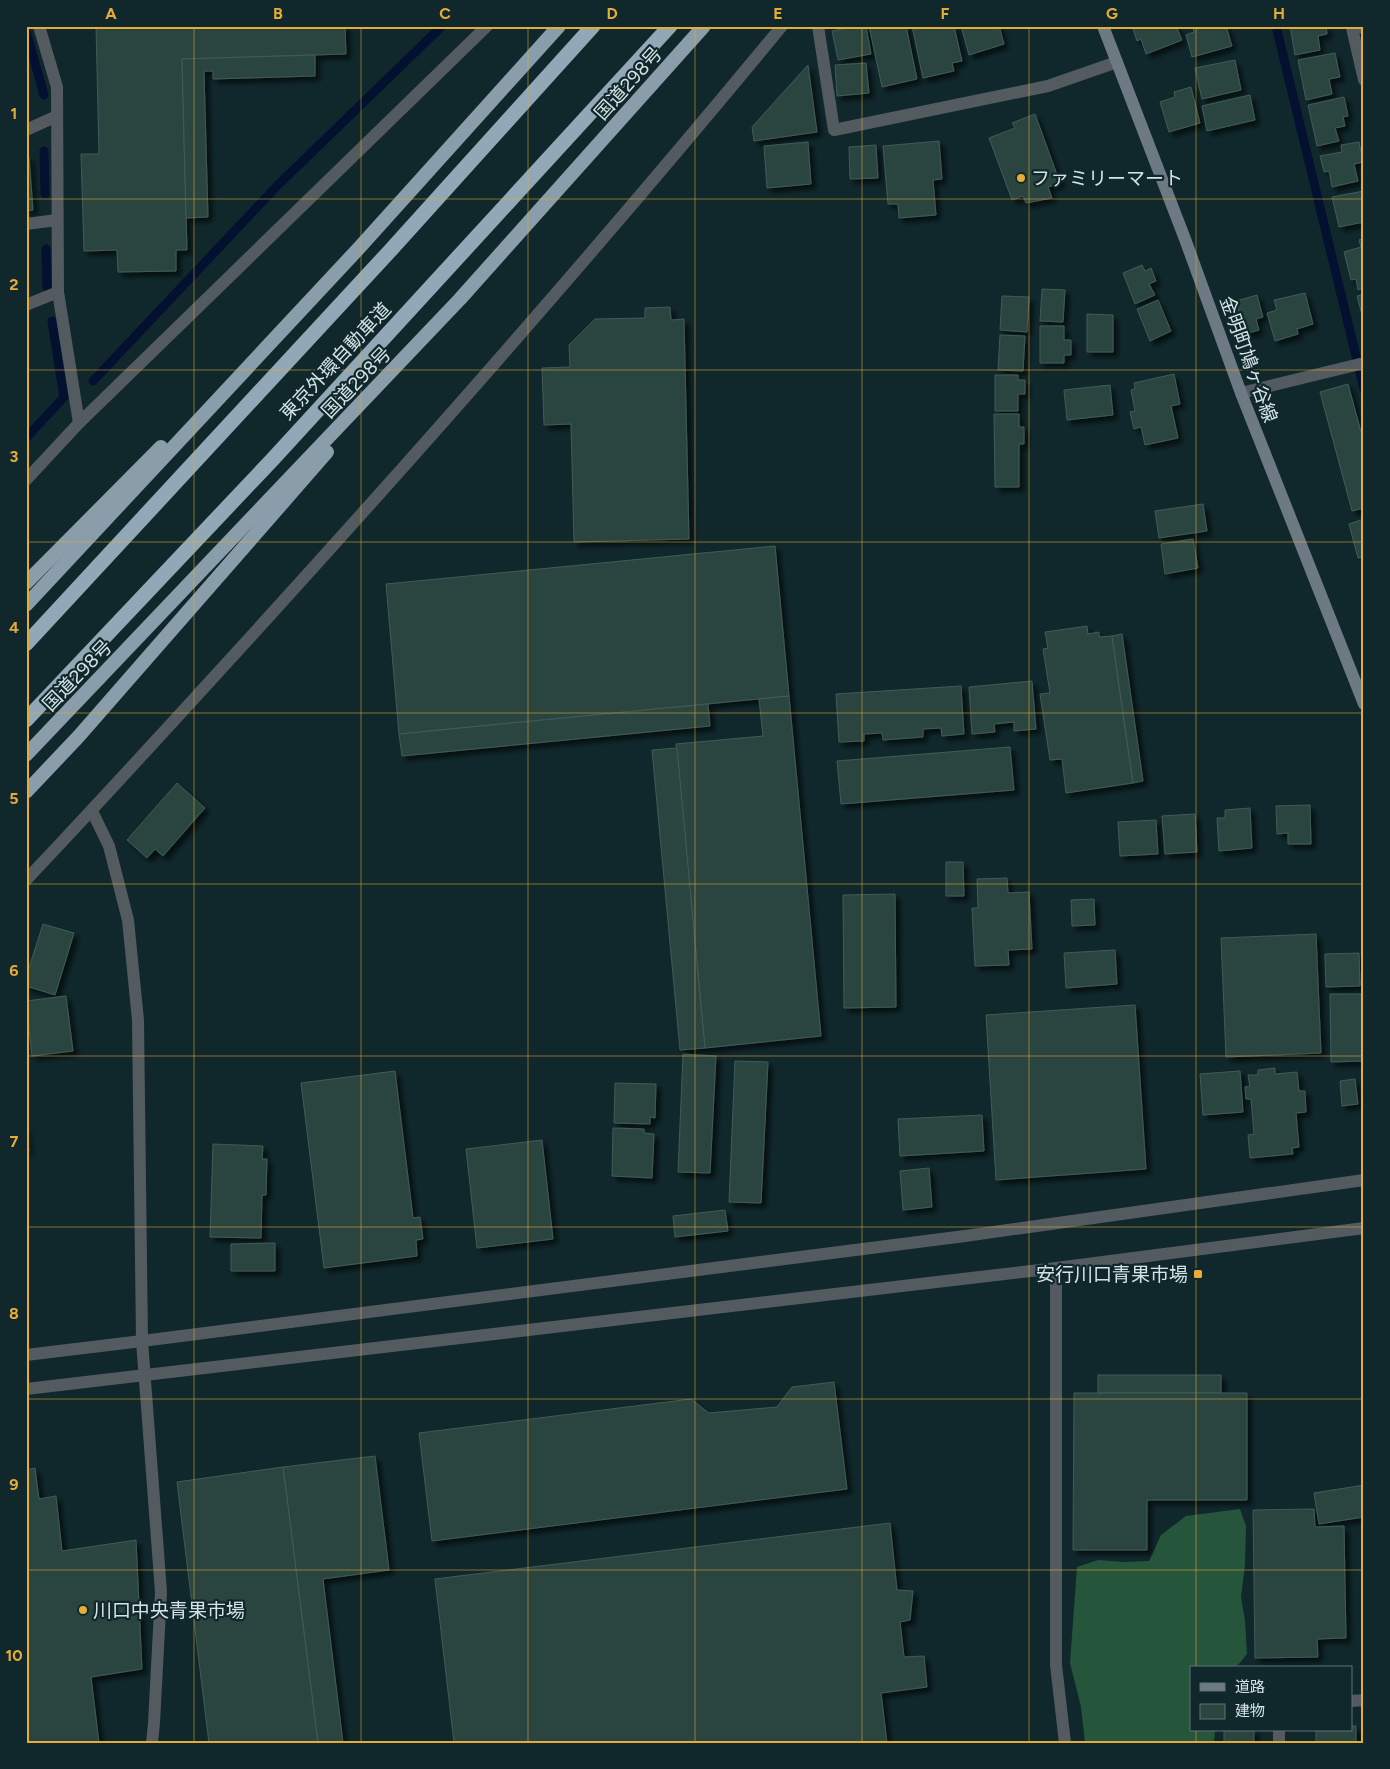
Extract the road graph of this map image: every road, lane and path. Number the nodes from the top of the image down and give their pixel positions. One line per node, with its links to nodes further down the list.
1 (39, 26): 13 (street)
2 (487, 26): 23 (street)
3 (560, 26): 17 (highway)
4 (593, 26): 27 (highway, 東京外環自動車道)
5 (670, 26): 29 (highway, 東京外環自動車道)
6 (704, 26): 19 (highway, 国道298号)
7 (782, 26): 32 (street)
8 (818, 26): 11 (street)
9 (1102, 26): 11 (main road, 金明町鳩ヶ谷線)
10 (1364, 27): 12 (street)
11 (1117, 62): 22 (main road, 金明町鳩ヶ谷線)
12 (1364, 80)
13 (56, 116): 14 (street); 15 (street)
14 (26, 130)
15 (57, 220): 16 (street); 18 (street)
16 (26, 224)
17 (359, 248): 25 (highway); 26 (highway)
18 (58, 292): 20 (street); 23 (street)
19 (460, 299): 30 (highway, 国道298号); 31 (highway)
20 (26, 306)
21 (1364, 363): 22 (street)
22 (1241, 393): 28 (main road, 金明町鳩ヶ谷線)
23 (79, 423): 24 (street)
24 (26, 480)
25 (26, 583)
26 (26, 605)
27 (26, 644)
28 (1364, 704)
29 (26, 720)
30 (26, 755)
31 (26, 792)
32 (92, 811): 33 (street); 37 (street)
33 (26, 880)
34 (1364, 1180): 37 (street)
35 (1364, 1228): 36 (street)
36 (1056, 1268): 39 (street); 42 (street)
37 (142, 1341): 38 (street); 39 (street)
38 (26, 1355)
39 (144, 1374): 40 (street); 41 (street)
40 (26, 1390)
41 (152, 1743)
42 (1065, 1743)

